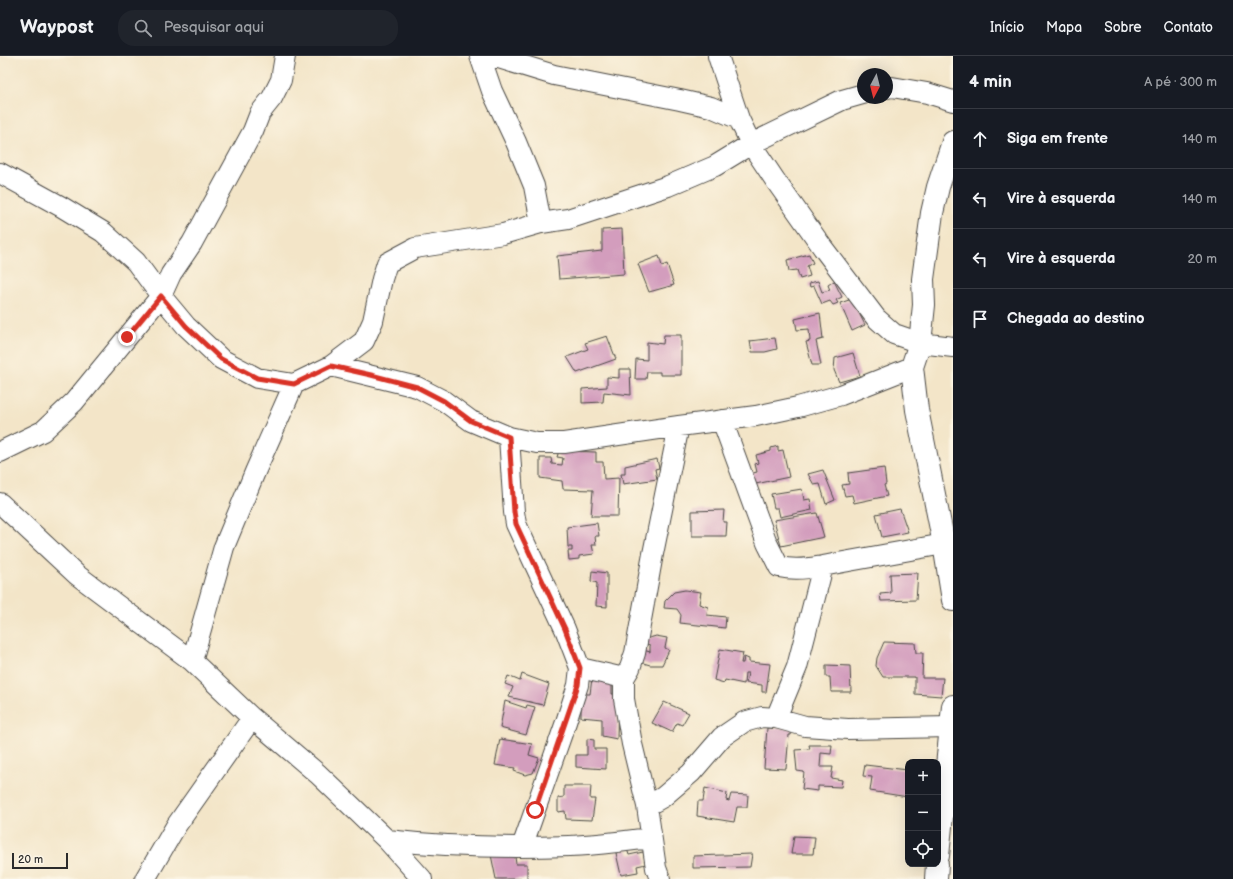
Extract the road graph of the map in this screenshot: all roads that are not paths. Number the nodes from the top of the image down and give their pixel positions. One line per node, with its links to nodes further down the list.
1 (285, 56): 13 (street)
2 (480, 56): 12 (street)
3 (492, 56): 8 (street)
4 (718, 56): 8 (street)
5 (893, 87): 7 (street)
6 (857, 96): 10 (street)
7 (953, 101)
8 (739, 119): 10 (street)
9 (953, 142): 14 (street)
10 (751, 144): 12 (street); 14 (street)
11 (0, 173): 13 (street)
12 (541, 223): 16 (street)
13 (161, 296): 18 (street); 22 (street)
14 (920, 343): 15 (street); 17 (street)
15 (953, 347)
16 (331, 366): 18 (street); 21 (street)
17 (912, 367): 19 (street); 24 (street)
18 (294, 384): 27 (street)
19 (722, 420): 20 (street); 25 (street)
20 (679, 426): 21 (street); 29 (street)
21 (509, 437): 28 (street)
22 (0, 452)
23 (0, 503): 27 (street)
24 (944, 544): 25 (street); 26 (street)
25 (823, 566): 32 (street)
26 (953, 600)
27 (192, 661): 31 (street)
28 (580, 668): 29 (street); 37 (street)
29 (624, 678): 33 (street)
30 (952, 717): 32 (street); 34 (street)
31 (252, 718): 36 (street); 39 (street)
32 (776, 718): 33 (street)
33 (647, 806): 35 (street)
34 (941, 831)
35 (651, 838): 37 (street); 41 (street)
36 (387, 840): 37 (street); 40 (street)
37 (522, 847)
38 (937, 867): 42 (street)
39 (145, 879)
40 (422, 879)
41 (660, 879)
42 (936, 879)

